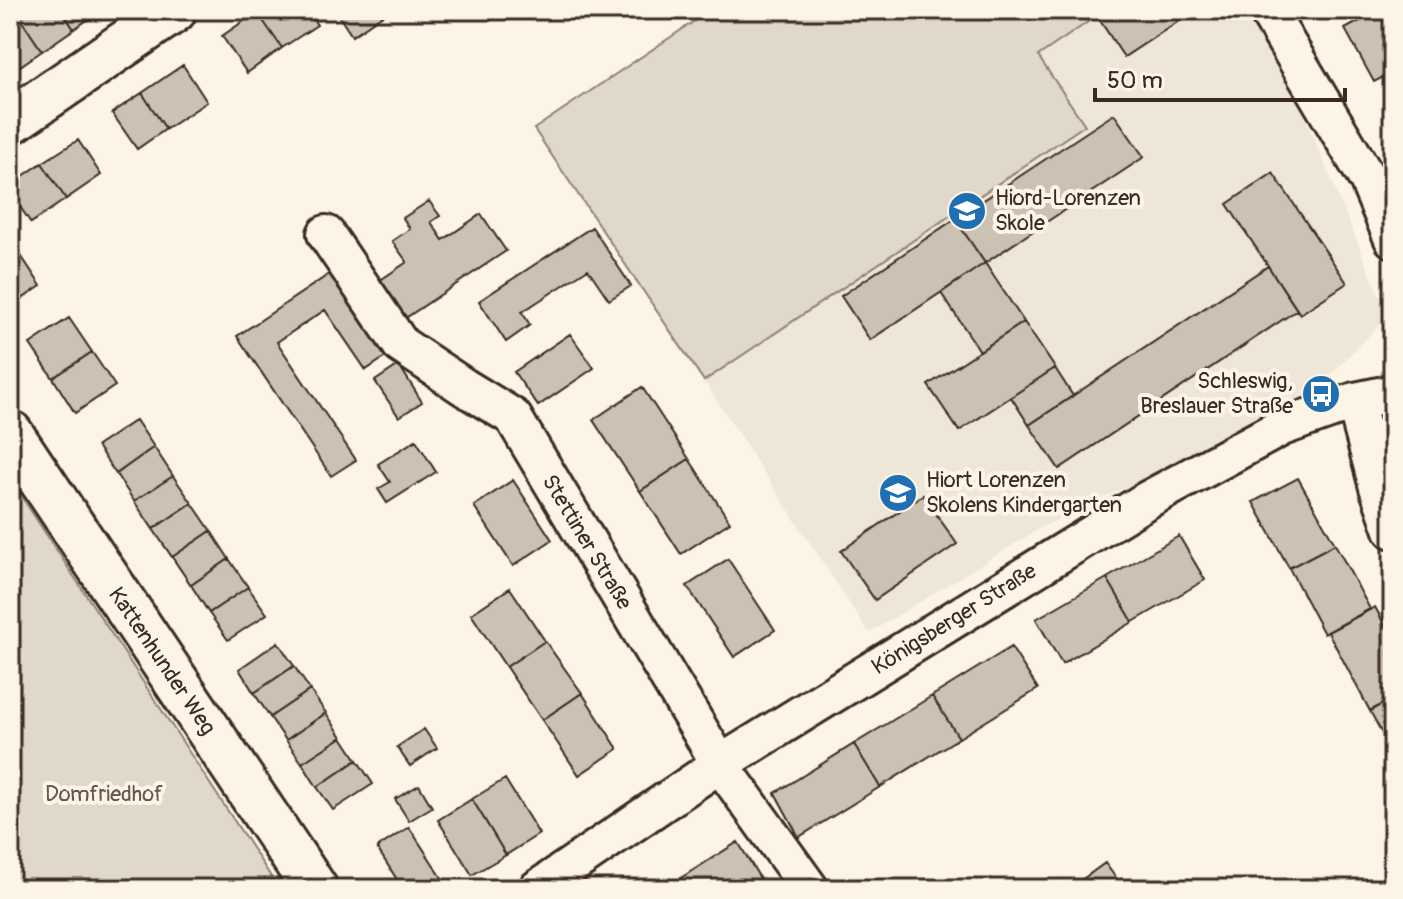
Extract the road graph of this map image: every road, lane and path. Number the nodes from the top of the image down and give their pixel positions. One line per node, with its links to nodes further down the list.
1 (174, 10): 3 (street)
2 (1267, 10): 5 (street)
3 (10, 122)
4 (326, 234): 10 (street, Stettiner Straße)
5 (1393, 239)
6 (1393, 393): 7 (street, Königsberger Straße)
7 (1355, 401): 9 (street); 10 (street, Königsberger Straße)
8 (10, 433): 11 (street, Kattenhunder Weg)
9 (1393, 530)
10 (720, 764): 12 (street, Königsberger Straße); 13 (street, Stettiner Straße)
11 (315, 889)
12 (537, 889)
13 (810, 889)

